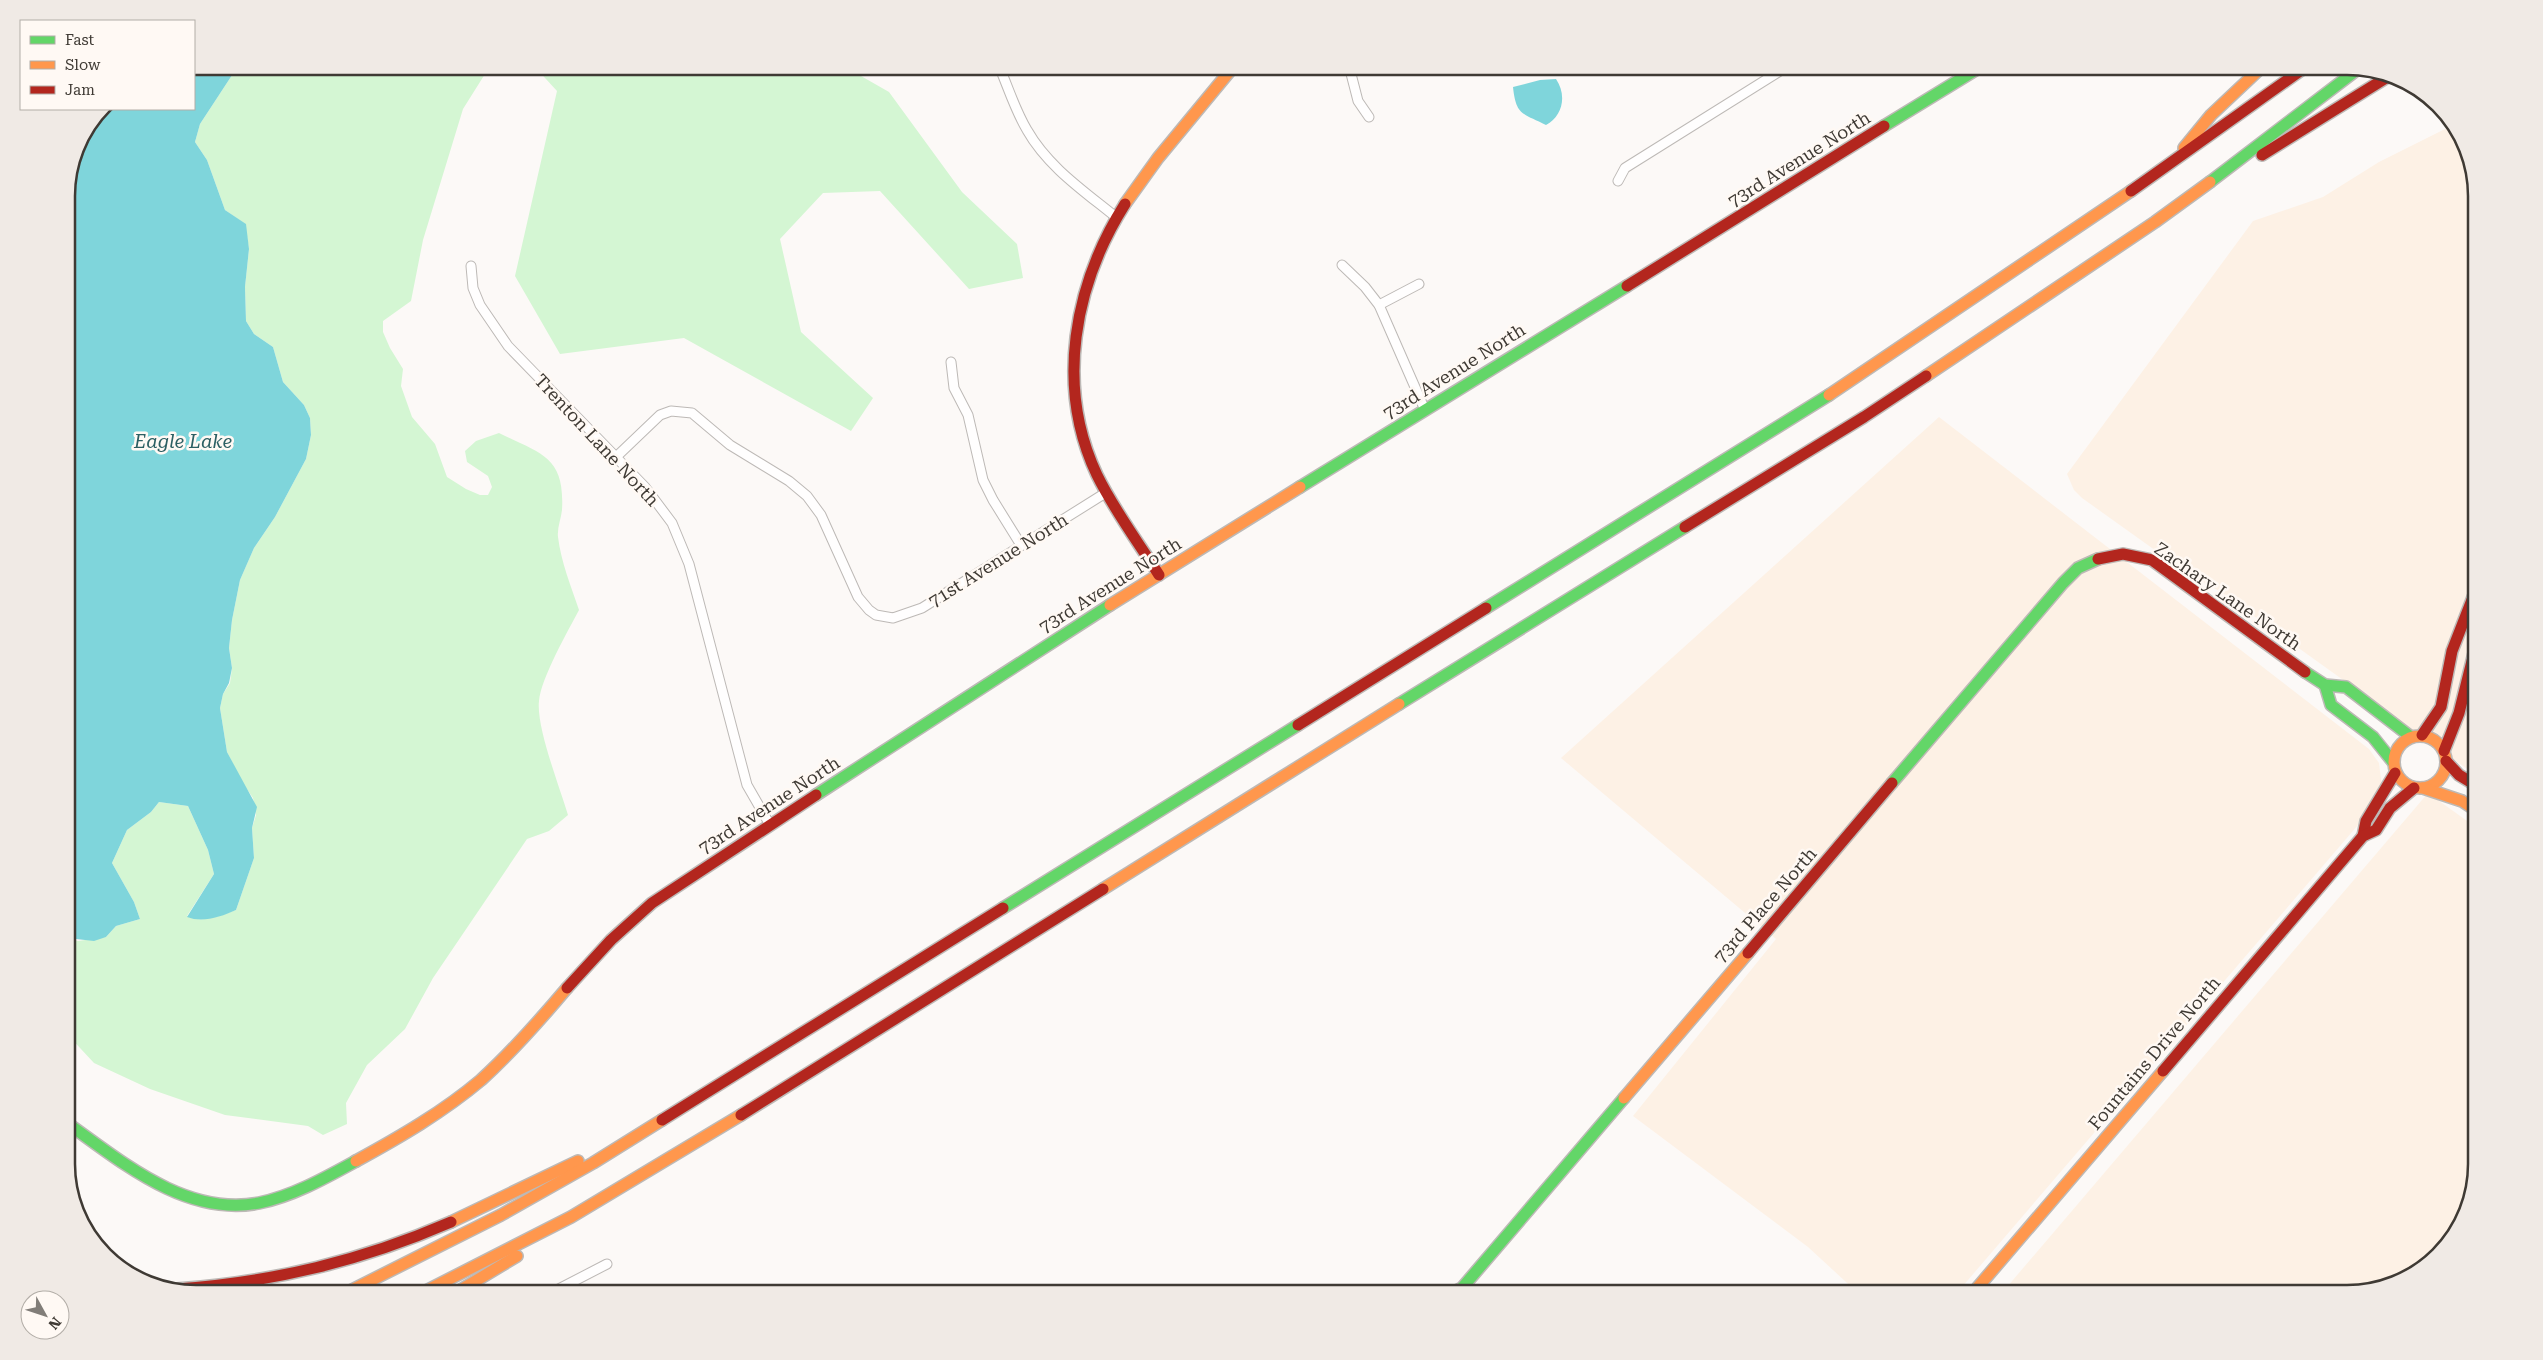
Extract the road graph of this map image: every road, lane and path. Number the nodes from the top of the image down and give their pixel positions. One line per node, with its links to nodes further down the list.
1 (1003, 75): 13 (street)
2 (1227, 75): 13 (main road)
3 (1351, 75): 10 (street)
4 (1774, 75): 12 (street)
5 (1967, 75): 20 (main road, 73rd Avenue North)
6 (2253, 75): 11 (main road)
7 (2294, 75): 11 (main road)
8 (2350, 75): 14 (main road)
9 (2382, 80): 14 (main road)
10 (1368, 117)
11 (2173, 162): 37 (main road)
12 (1618, 181)
13 (1117, 218): 22 (main road)
14 (2155, 222): 39 (main road)
15 (1342, 265): 18 (street)
16 (471, 266): 21 (street, Trenton Lane North)
17 (1418, 284): 18 (street)
18 (1379, 305): 20 (street)
19 (951, 362): 23 (street)
20 (1424, 410): 25 (main road, 73rd Avenue North)
21 (615, 458): 23 (street, 71st Avenue North); 35 (street, Trenton Lane North)
22 (1107, 492): 23 (street, 71st Avenue North); 25 (main road)
23 (1021, 545)
24 (2104, 556): 28 (main road, Zachary Lane North); 46 (main road, 73rd Place North)
25 (1159, 575): 35 (main road, 73rd Avenue North)
26 (2468, 604): 29 (main road)
27 (2468, 680): 30 (main road)
28 (2325, 685): 29 (main road, Zachary Lane North); 31 (main road)
29 (2417, 736): 30 (main road); 31 (main road)
30 (2445, 756): 32 (main road); 33 (main road)
31 (2394, 767): 33 (main road); 36 (main road, Fountains Drive North)
32 (2468, 780)
33 (2419, 788): 34 (main road); 36 (main road, Fountains Drive North)
34 (2468, 805)
35 (770, 825): 38 (main road, 73rd Avenue North)
36 (2363, 836): 47 (main road, Fountains Drive North)
37 (677, 1110): 41 (main road); 42 (main road)
38 (75, 1130)
39 (628, 1185): 43 (main road); 44 (main road)
40 (607, 1264): 45 (street)
41 (224, 1285)
42 (363, 1285)
43 (438, 1285)
44 (469, 1285)
45 (566, 1285)
46 (1466, 1285)
47 (1980, 1285)

